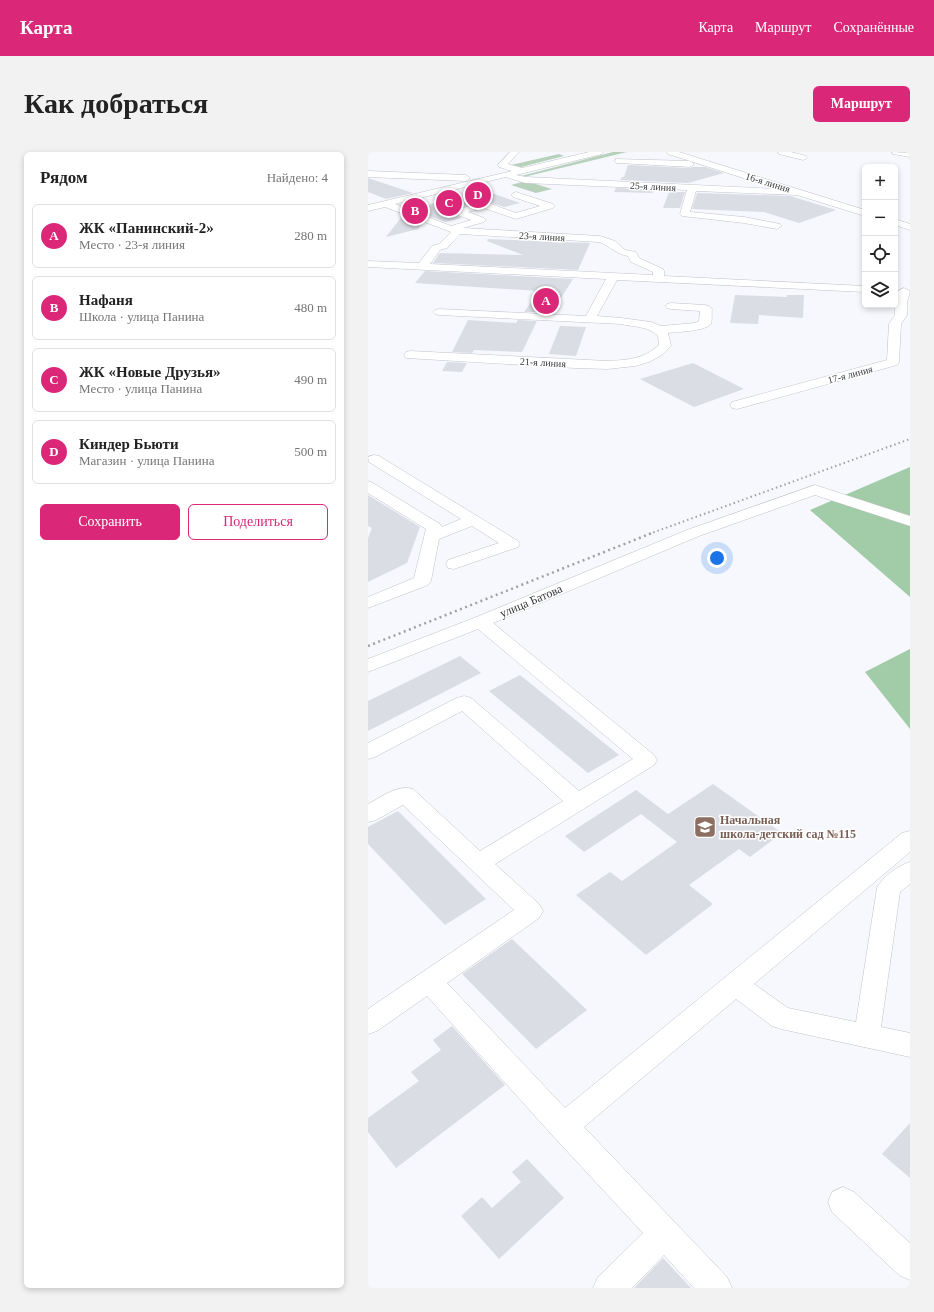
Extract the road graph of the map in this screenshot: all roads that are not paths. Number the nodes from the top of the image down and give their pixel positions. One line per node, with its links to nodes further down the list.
1 (515, 152): 10 (street)
2 (599, 152): 10 (street)
3 (671, 152): 9 (street, 16-я линия)
4 (782, 152): 7 (street)
5 (896, 152): 6 (street)
6 (910, 155)
7 (803, 158)
8 (619, 161): 9 (street)
9 (710, 164): 16 (street, 16-я линия)
10 (523, 171): 12 (street)
11 (368, 174): 13 (street)
12 (508, 175): 13 (street); 14 (street, 25-я линия)
13 (484, 180): 17 (street)
14 (692, 188): 16 (street, 25-я линия); 23 (street)
15 (407, 189): 17 (street)
16 (800, 192): 21 (street, 16-я линия)
17 (424, 195): 19 (street)
18 (516, 195): 19 (street)
19 (386, 204): 20 (street)
20 (368, 208)
21 (862, 212)
22 (898, 223): 24 (street)
23 (777, 226)
24 (910, 227)
25 (368, 264): 26 (street)
26 (422, 267): 27 (street); 28 (street, 23-я линия)
27 (613, 277): 28 (street); 33 (street)
28 (658, 279): 29 (street)
29 (862, 289)
30 (903, 291): 36 (street, 17-я линия)
31 (671, 306): 34 (street)
32 (439, 312): 33 (street)
33 (590, 319): 34 (street)
34 (662, 335): 35 (street, 21-я линия)
35 (410, 355)
36 (737, 405)
37 (374, 459): 39 (street)
38 (368, 486): 41 (street)
39 (473, 520): 41 (street); 42 (street)
40 (910, 520): 44 (street, улица Батова)
41 (432, 536): 43 (street)
42 (454, 564)
43 (368, 603)
44 (480, 622): 45 (street, улица Батова); 47 (street)
45 (368, 666)
46 (368, 752): 47 (street)
47 (578, 802): 50 (street)
48 (368, 814): 50 (street)
49 (910, 839): 53 (street)
50 (478, 863): 52 (street)
51 (910, 871): 55 (street)
52 (430, 982): 54 (street); 57 (street)
53 (735, 984): 55 (street); 57 (street)
54 (368, 1023)
55 (867, 1036): 56 (street)
56 (910, 1045)
57 (563, 1127): 59 (street)
58 (843, 1202): 60 (street)
59 (664, 1234): 61 (street); 62 (street)
60 (910, 1264)
61 (609, 1288)
62 (716, 1288)

